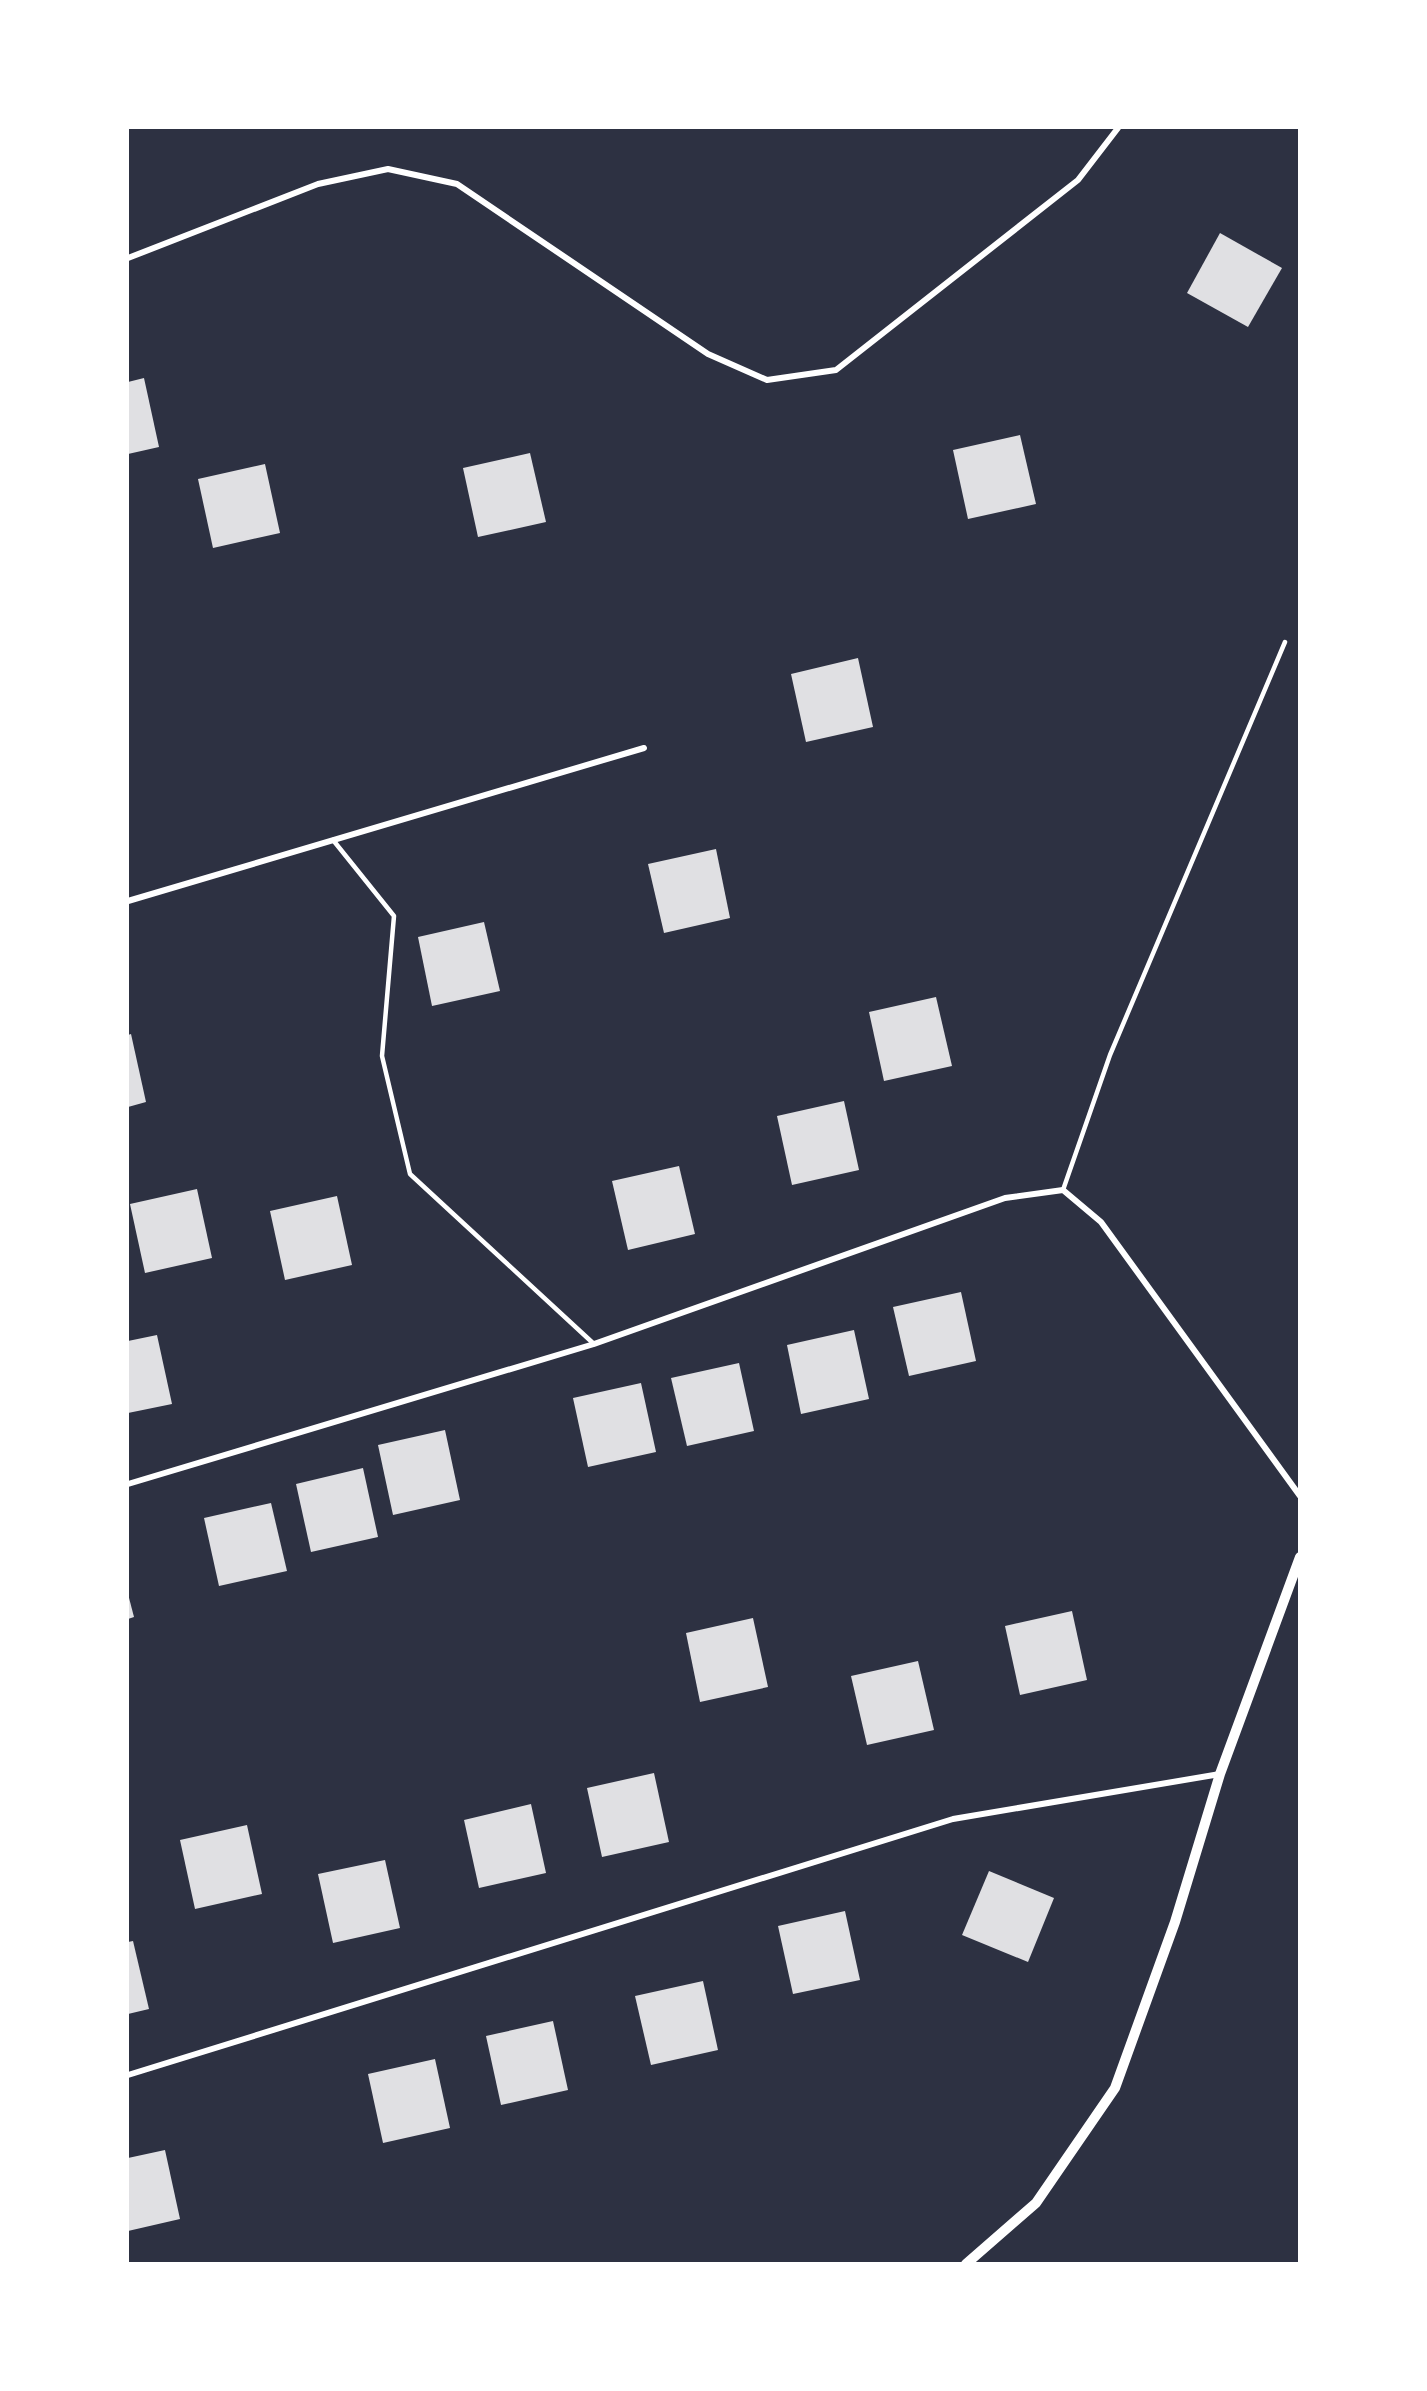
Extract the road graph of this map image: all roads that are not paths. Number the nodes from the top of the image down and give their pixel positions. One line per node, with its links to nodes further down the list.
1 (1118, 128): 2 (street)
2 (128, 258)
3 (1285, 642): 7 (lane)
4 (644, 748): 5 (street)
5 (333, 840): 6 (street); 8 (lane)
6 (128, 902)
7 (1063, 1190): 8 (street); 10 (street)
8 (594, 1344): 9 (street)
9 (128, 1484)
10 (1299, 1496)
11 (1299, 1557): 12 (street)
12 (1220, 1774): 13 (street); 14 (street)
13 (128, 2075)
14 (966, 2264)

